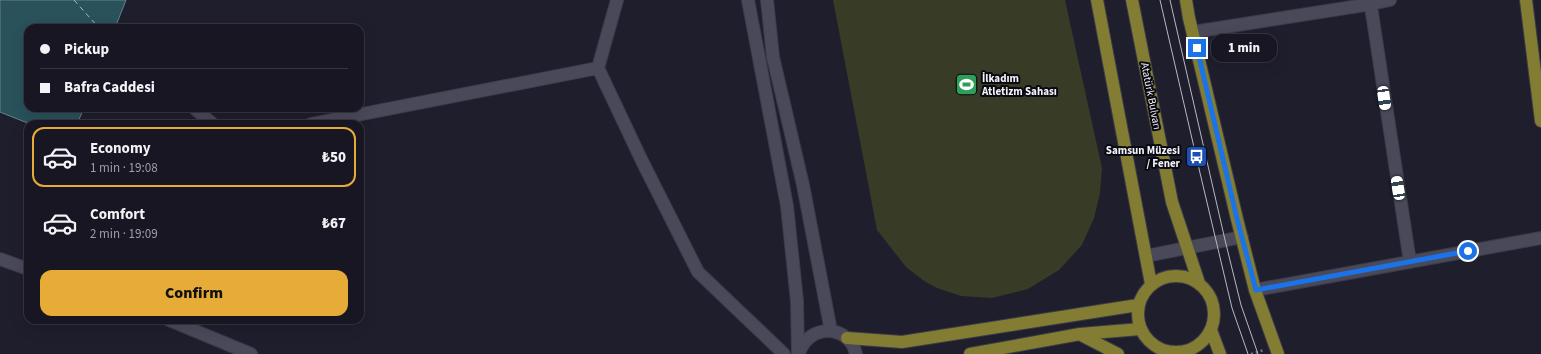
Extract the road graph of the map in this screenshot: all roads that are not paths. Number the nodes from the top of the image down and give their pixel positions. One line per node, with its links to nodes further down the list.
1 (617, 0): 11 (street)
2 (748, 0): 36 (street)
3 (767, 0): 30 (street)
4 (1098, 0): 19 (main road)
5 (1132, 0): 18 (main road, Atatürk Bulvarı)
6 (1186, 0): 10 (main road)
7 (1390, 0): 9 (street)
8 (1526, 0): 15 (main road)
9 (1370, 2): 10 (street); 21 (street)
10 (1193, 32): 16 (main road)
11 (598, 68): 14 (street); 35 (street)
12 (199, 112): 13 (street)
13 (208, 120)
14 (332, 120)
15 (1541, 121)
16 (1242, 237): 18 (street); 25 (main road)
17 (1541, 238): 21 (street)
18 (1187, 248): 19 (street); 23 (main road, Atatürk Bulvarı)
19 (1146, 256): 24 (main road)
20 (0, 259): 22 (street)
21 (1410, 262): 25 (street)
22 (24, 268)
23 (1199, 283): 24 (main road); 29 (main road, Atatürk Bulvarı)
24 (1151, 284): 26 (main road)
25 (1256, 290): 41 (main road)
26 (1138, 305): 28 (main road); 32 (main road)
27 (179, 324): 34 (street)
28 (1140, 329): 31 (main road); 33 (main road)
29 (1211, 330): 33 (main road); 40 (main road, Atatürk Bulvarı)
30 (831, 331): 32 (street); 36 (street)
31 (1080, 334): 38 (main road); 39 (main road)
32 (847, 338): 37 (street)
33 (1157, 351)
34 (251, 354)
35 (784, 354)
36 (799, 354)
37 (856, 354)
38 (970, 354)
39 (1118, 354)
40 (1220, 354)
41 (1278, 354)

